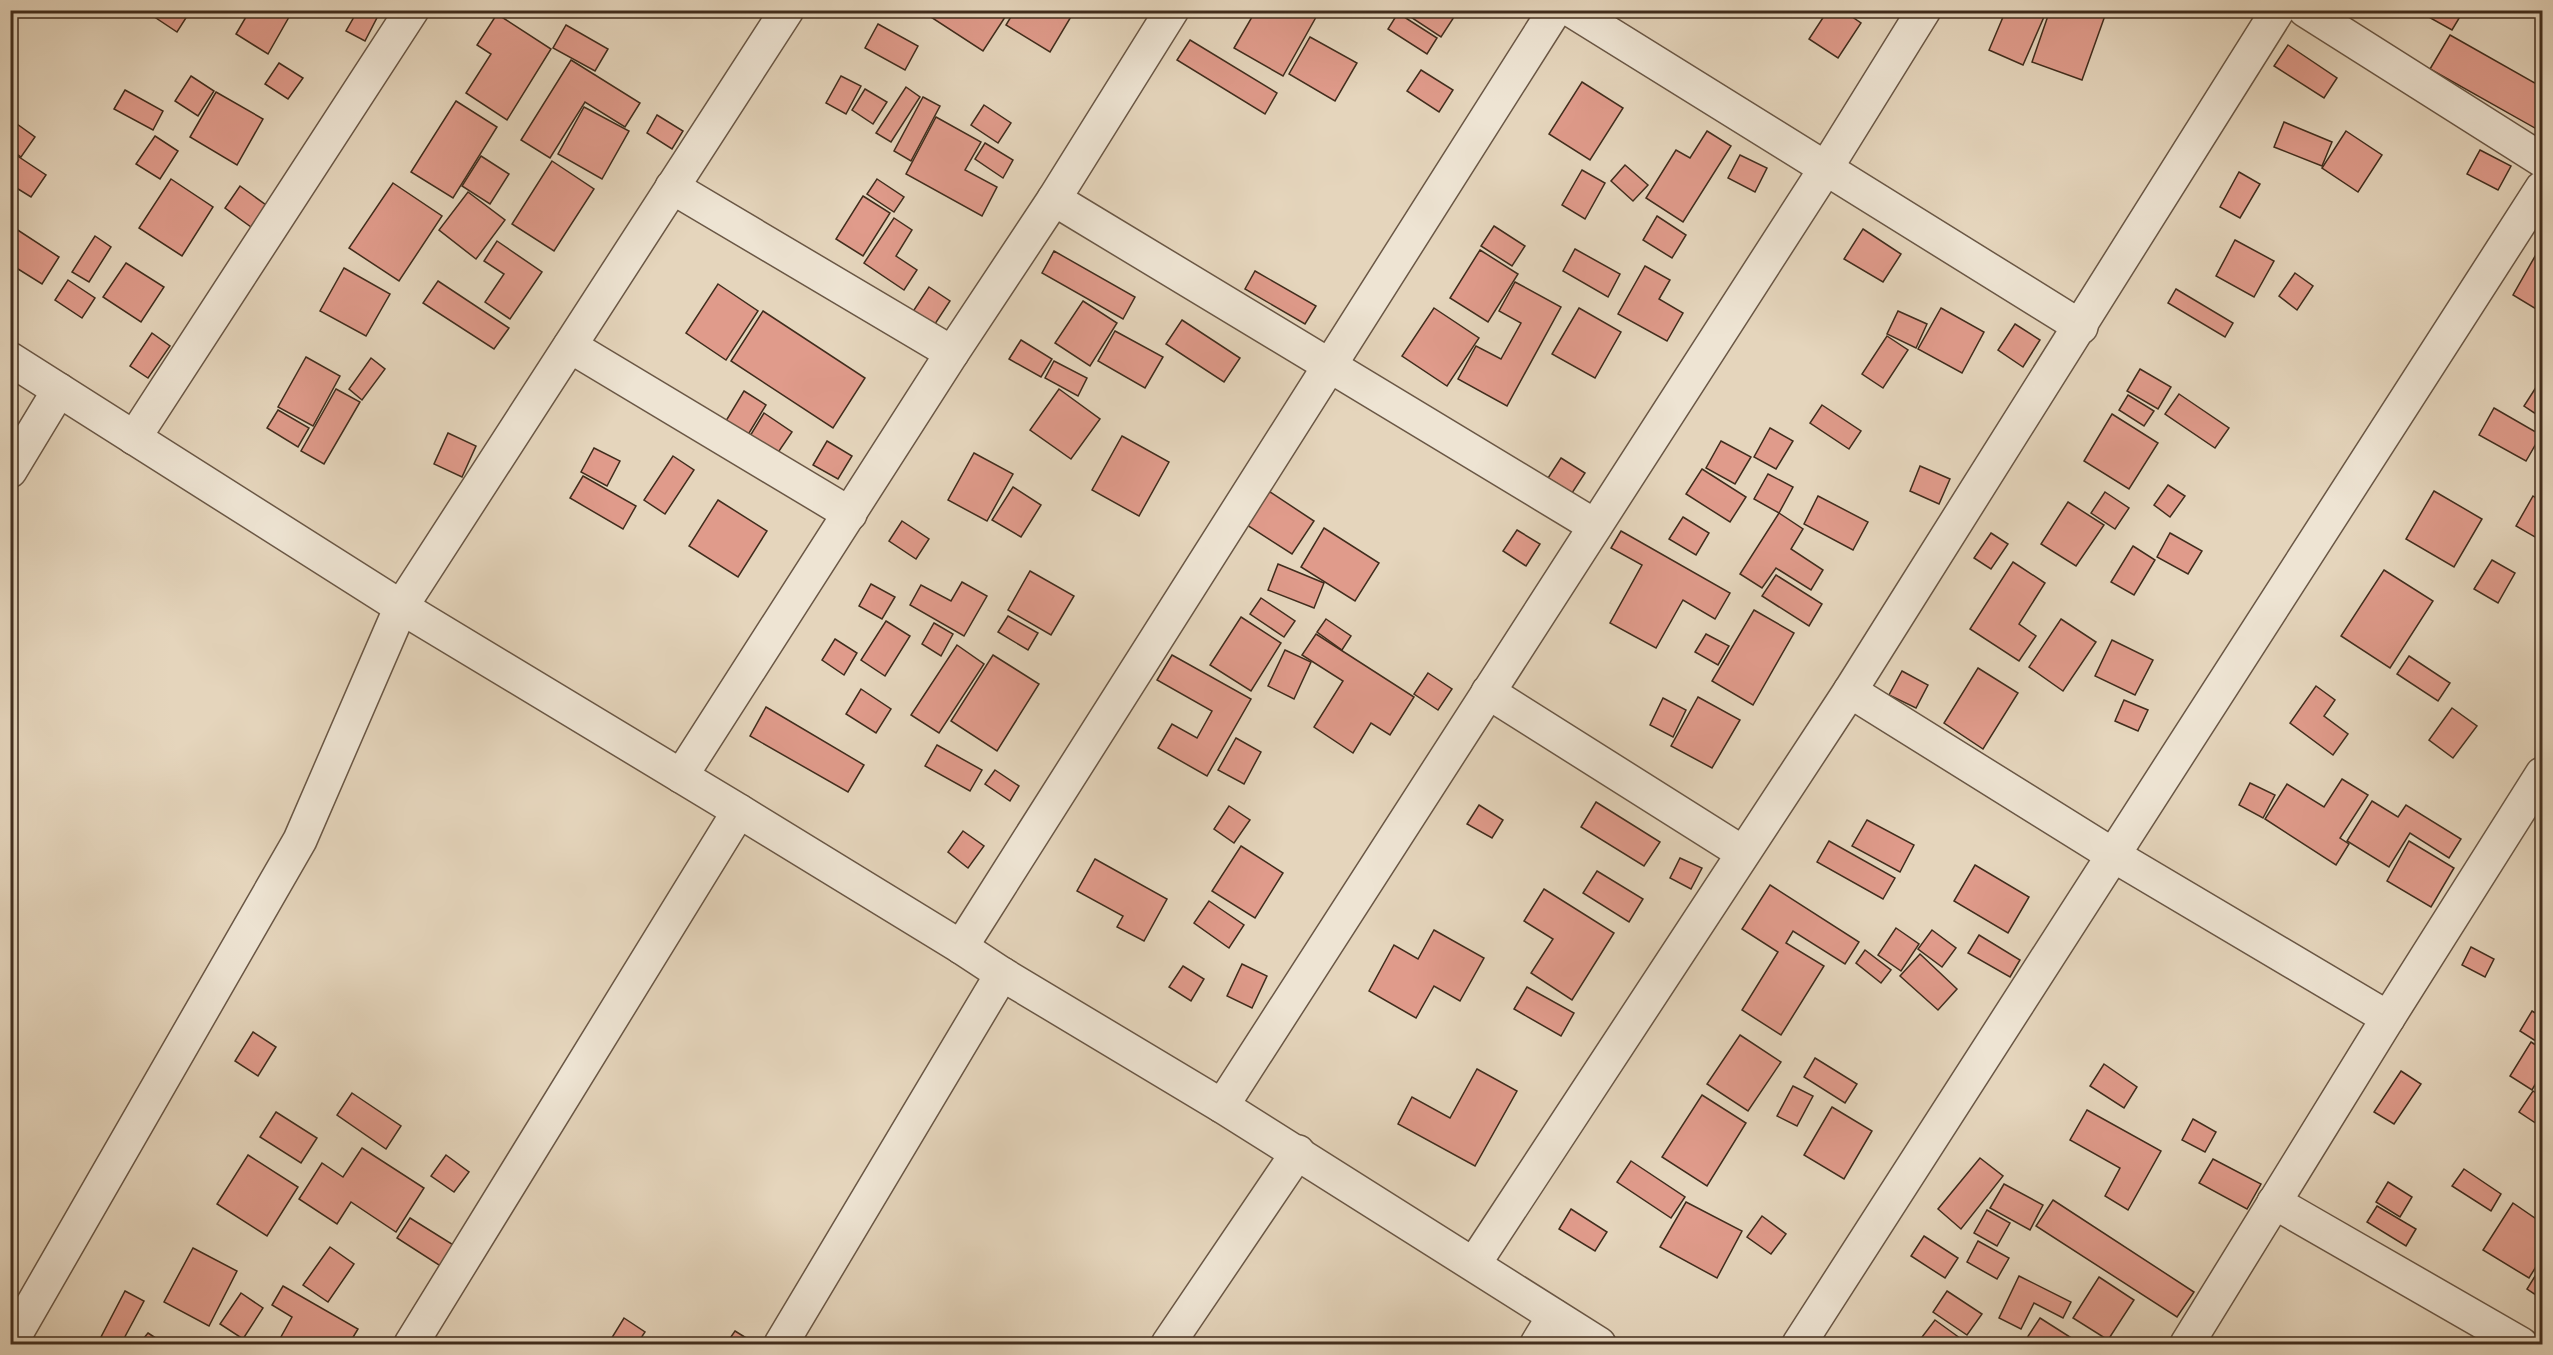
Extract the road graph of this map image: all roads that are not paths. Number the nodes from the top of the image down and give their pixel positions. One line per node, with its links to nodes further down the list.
1 (412, 10): 20 (street)
2 (787, 10): 11 (street)
3 (1172, 10): 13 (street)
4 (1556, 10): 18 (street)
5 (1570, 10): 10 (street)
6 (1924, 10): 10 (street)
7 (2278, 10): 14 (street)
8 (2305, 10): 9 (street)
9 (2542, 159)
10 (1826, 168): 14 (street); 23 (street)
11 (672, 187): 15 (street); 16 (street)
12 (2542, 188): 31 (street)
13 (1054, 199): 16 (street); 18 (street)
14 (2081, 327): 25 (street)
15 (570, 346): 22 (street); 24 (street)
16 (952, 353): 22 (street)
17 (10, 359): 19 (street)
18 (1328, 366): 23 (street); 32 (street)
19 (59, 390): 20 (street); 21 (street)
20 (134, 438): 24 (street)
21 (10, 471)
22 (850, 514): 28 (street)
23 (1595, 526): 26 (street)
24 (401, 607): 28 (street); 40 (street)
25 (1850, 691): 30 (street); 31 (street)
26 (1488, 692): 30 (street); 35 (street)
27 (2542, 774): 34 (street)
28 (681, 776): 29 (street)
29 (739, 811): 32 (street); 41 (street)
30 (1743, 853): 38 (street)
31 (2113, 855): 34 (street); 46 (street)
32 (961, 947): 33 (street)
33 (1002, 974): 35 (street); 42 (street)
34 (2388, 1018): 37 (street)
35 (1222, 1106): 36 (street)
36 (1298, 1152): 38 (street); 43 (street)
37 (2274, 1202): 47 (street); 48 (street)
38 (1474, 1264): 39 (street)
39 (1554, 1316): 44 (street); 45 (street)
40 (10, 1344)
41 (411, 1344)
42 (781, 1344)
43 (1168, 1344)
44 (1537, 1344)
45 (1599, 1344)
46 (1799, 1344)
47 (2187, 1344)
48 (2521, 1344)

